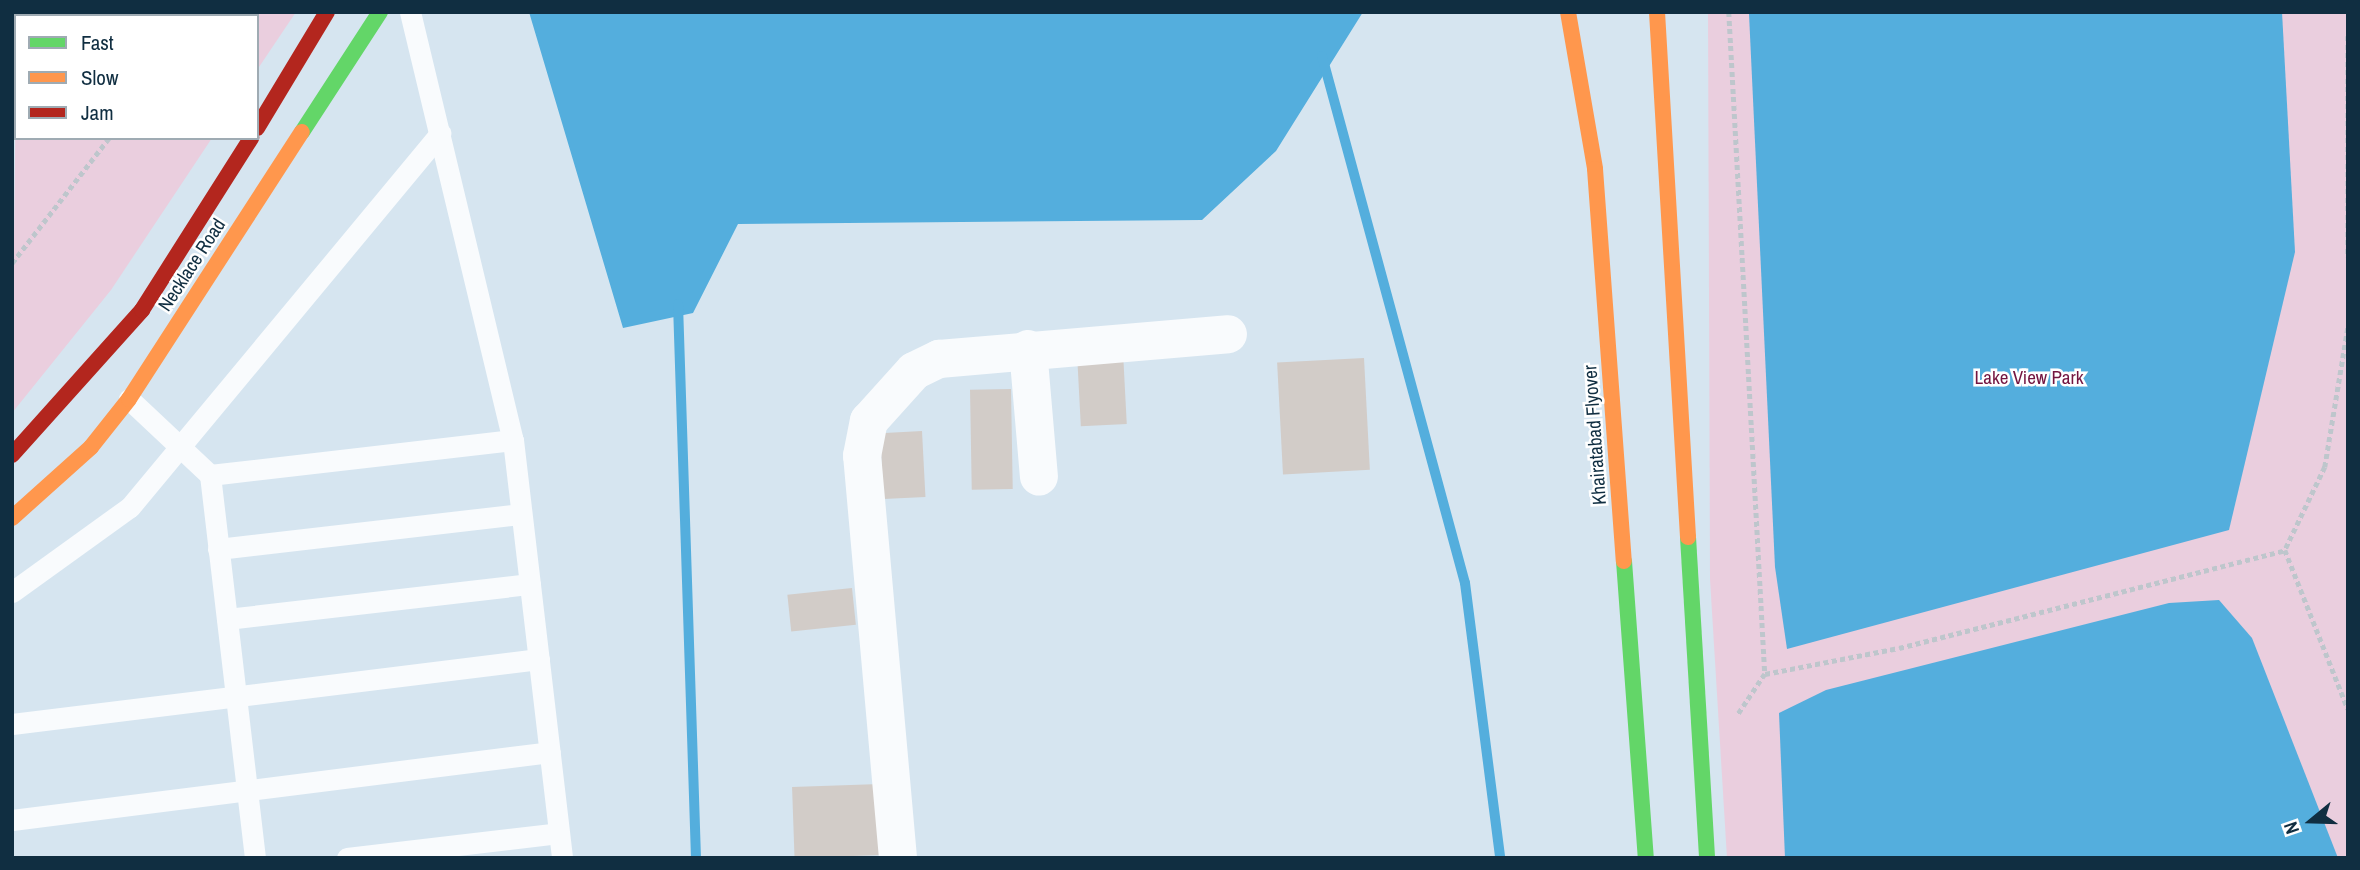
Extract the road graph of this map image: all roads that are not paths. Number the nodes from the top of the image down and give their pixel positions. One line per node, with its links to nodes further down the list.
1 (327, 12): 6 (main road)
2 (380, 12): 11 (main road, Necklace Road)
3 (410, 12): 7 (lane)
4 (1568, 12): 34 (main road, Khairatabad Flyover)
5 (1657, 12): 35 (main road)
6 (259, 125)
7 (440, 133): 12 (lane); 13 (lane)
8 (250, 140): 14 (main road, Necklace Road)
9 (1228, 334): 10 (street)
10 (1028, 349): 16 (street); 33 (street)
11 (129, 399): 13 (lane); 18 (main road, Necklace Road)
12 (513, 440): 15 (lane); 17 (lane)
13 (183, 448): 15 (lane); 21 (lane)
14 (12, 455)
15 (209, 475): 19 (lane)
16 (1039, 477)
17 (521, 514): 19 (lane); 20 (lane)
18 (12, 518)
19 (218, 549): 22 (lane)
20 (530, 584): 22 (lane); 23 (lane)
21 (12, 592)
22 (227, 619): 24 (lane)
23 (539, 659): 24 (lane); 26 (lane)
24 (235, 694): 25 (lane); 27 (lane)
25 (12, 724)
26 (550, 752): 27 (lane); 29 (lane)
27 (247, 788): 28 (lane); 30 (lane)
28 (12, 820)
29 (559, 833): 31 (lane); 32 (lane)
30 (255, 858)
31 (347, 858)
32 (562, 858)
33 (898, 858)
34 (1646, 858)
35 (1707, 858)

